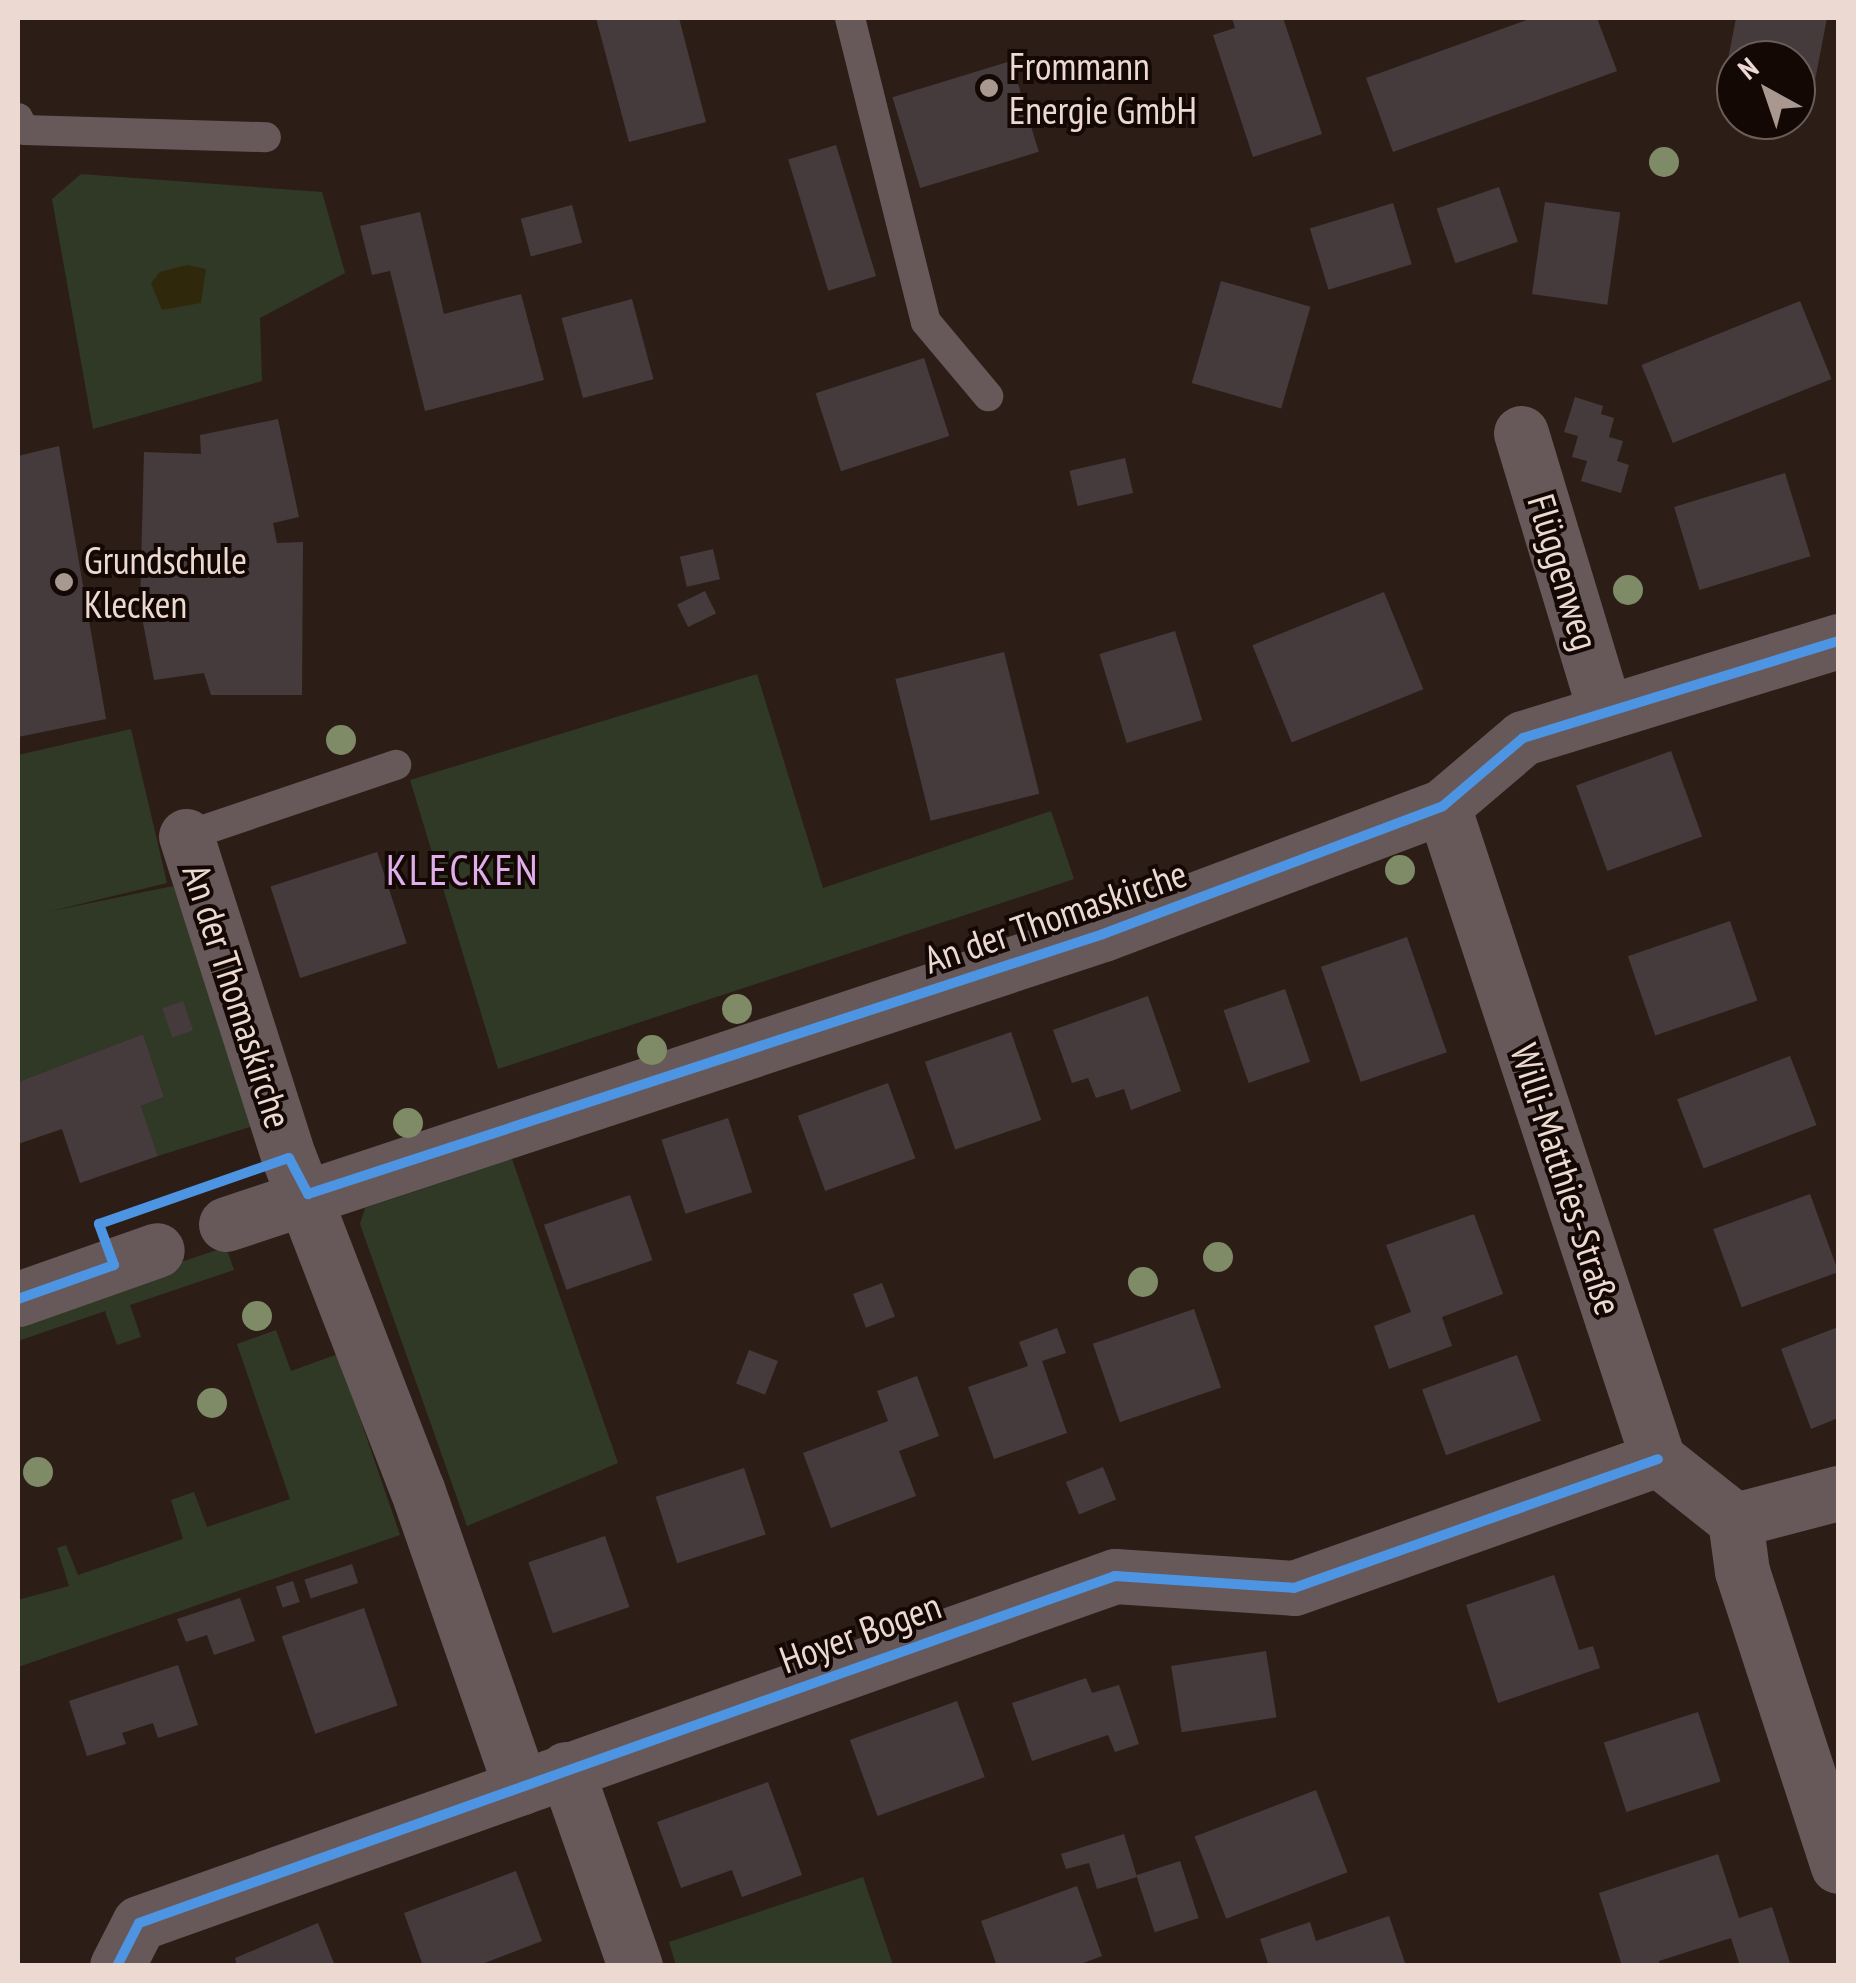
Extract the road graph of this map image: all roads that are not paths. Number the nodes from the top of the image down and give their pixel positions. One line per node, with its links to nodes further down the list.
1 (850, 18): 4 (lane)
2 (18, 118): 3 (lane)
3 (266, 137)
4 (988, 396)
5 (1522, 433): 7 (street, Flüggenweg)
6 (1838, 642): 7 (street, An der Thomaskirche)
7 (1605, 711): 9 (street, An der Thomaskirche)
8 (396, 765): 10 (lane, An der Thomaskirche)
9 (1443, 806): 11 (street, An der Thomaskirche); 15 (street, Willi-Matthies-Straße)
10 (186, 836): 11 (street, An der Thomaskirche)
11 (308, 1194): 12 (street, An der Thomaskirche); 18 (street)
12 (226, 1224)
13 (157, 1250): 14 (street)
14 (18, 1299)
15 (1658, 1459): 17 (street); 18 (street, Hoyer Bogen)
16 (1838, 1493): 17 (street)
17 (1736, 1520): 19 (street)
18 (544, 1778): 20 (street, Hoyer Bogen); 21 (street)
19 (1838, 1866)
20 (117, 1966)
21 (635, 1966)

